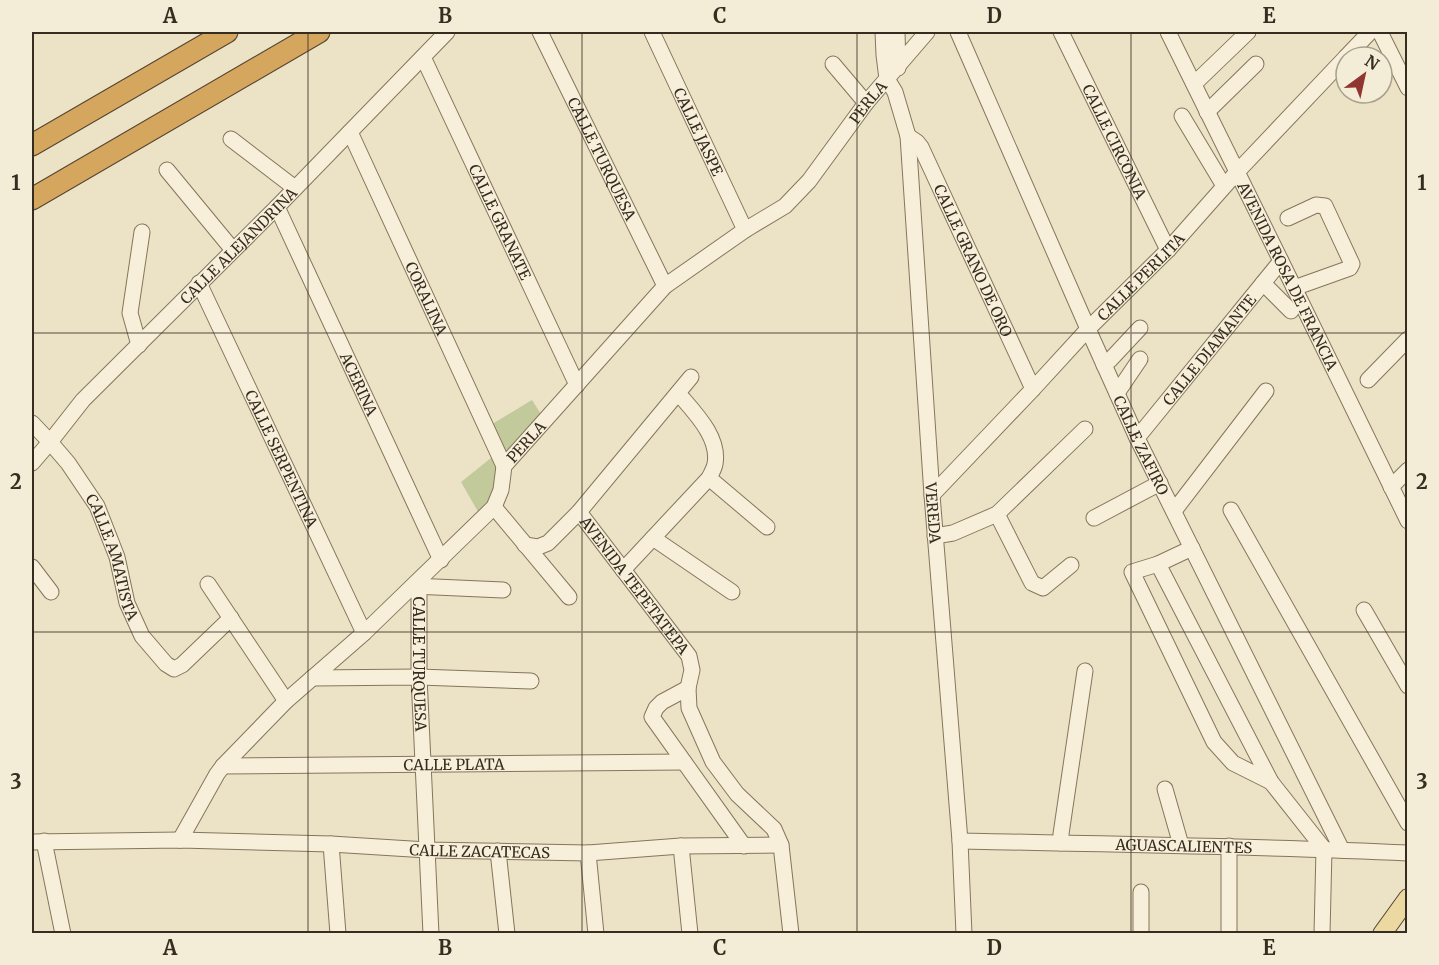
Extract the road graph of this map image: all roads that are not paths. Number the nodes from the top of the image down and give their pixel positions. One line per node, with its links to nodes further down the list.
1 (227, 32): 31 (highway)
2 (319, 32): 36 (highway)
3 (447, 32): 16 (street, CALLE ALEJANDRINA)
4 (540, 32): 46 (street, CALLE TURQUESA)
5 (652, 32): 39 (street, CALLE JASPE)
6 (883, 32): 21 (street, VEREDA)
7 (897, 32): 18 (street, VEREDA)
8 (927, 32): 18 (street, PERLA)
9 (958, 32): 50 (street, CALLE ZAFIRO)
10 (1061, 32): 42 (street, CALLE CIRCONIA)
11 (1168, 32): 22 (street, AVENIDA ROSA DE FRANCIA)
12 (1248, 32): 22 (street)
13 (1370, 32): 15 (street, CALLE PERLITA)
14 (1380, 32): 23 (street)
15 (1358, 45)
16 (423, 57): 28 (street, CALLE ALEJANDRINA); 57 (street, CALLE GRANATE)
17 (833, 64): 25 (street)
18 (899, 64): 21 (street, PERLA); 24 (street, VEREDA)
19 (1256, 64): 26 (street)
20 (1334, 70): 33 (street, CALLE PERLITA)
21 (887, 79): 24 (street, VEREDA); 25 (street, PERLA)
22 (1194, 84): 26 (street, AVENIDA ROSA DE FRANCIA)
23 (1407, 88)
24 (895, 92): 29 (street, VEREDA)
25 (866, 104): 39 (street, PERLA)
26 (1207, 112): 33 (street, AVENIDA ROSA DE FRANCIA)
27 (1182, 116): 34 (street)
28 (350, 132): 35 (street, CALLE ALEJANDRINA); 67 (street, CORALINA)
29 (908, 136): 58 (street, CALLE GRANO DE ORO); 72 (street, VEREDA)
30 (231, 139): 35 (street)
31 (32, 145)
32 (167, 170): 41 (street)
33 (1237, 172): 34 (street, CALLE PERLITA); 43 (street, AVENIDA ROSA DE FRANCIA)
34 (1224, 186): 42 (street, CALLE PERLITA)
35 (295, 188): 37 (street, CALLE ALEJANDRINA)
36 (32, 199)
37 (277, 207): 41 (street, CALLE ALEJANDRINA); 85 (street, ACERINA)
38 (1288, 218): 47 (street)
39 (745, 230): 46 (street, PERLA)
40 (142, 232): 52 (street)
41 (233, 250): 44 (street, CALLE ALEJANDRINA)
42 (1168, 250): 50 (street, CALLE PERLITA)
43 (1281, 261): 45 (street, CALLE DIAMANTE); 47 (street, AVENIDA ROSA DE FRANCIA)
44 (199, 283): 52 (street, CALLE ALEJANDRINA); 98 (street, CALLE SERPENTINA)
45 (1263, 283): 48 (street); 64 (street, CALLE DIAMANTE)
46 (665, 286): 57 (street, PERLA)
47 (1294, 288): 71 (street, AVENIDA ROSA DE FRANCIA)
48 (1291, 311)
49 (1140, 328): 54 (street)
50 (1088, 329): 54 (street, CALLE ZAFIRO); 58 (street, CALLE PERLITA)
51 (1407, 339): 56 (street)
52 (139, 345): 65 (street, CALLE ALEJANDRINA)
53 (1140, 358): 61 (street)
54 (1104, 365): 61 (street, CALLE ZAFIRO)
55 (691, 377): 60 (street)
56 (1368, 380)
57 (577, 385): 67 (street, PERLA)
58 (1033, 389): 72 (street, CALLE PERLITA)
59 (1266, 391): 75 (street)
60 (678, 393): 69 (street); 76 (street)
61 (1117, 393): 64 (street, CALLE ZAFIRO)
62 (32, 423): 65 (street)
63 (1085, 429): 77 (street)
64 (1137, 438): 70 (street, CALLE ZAFIRO)
65 (50, 442): 66 (street, CALLE ALEJANDRINA); 97 (street, CALLE AMATISTA)
66 (32, 463)
67 (504, 466): 73 (street, PERLA)
68 (1407, 470): 71 (street)
69 (709, 478): 80 (street); 82 (street)
70 (1160, 483): 75 (street, CALLE ZAFIRO); 78 (street)
71 (1391, 487): 79 (street, AVENIDA ROSA DE FRANCIA)
72 (932, 495): 81 (street, VEREDA)
73 (494, 507): 83 (street); 85 (street, PERLA)
74 (1231, 510): 111 (street)
75 (1173, 511): 84 (street, CALLE ZAFIRO)
76 (579, 512): 83 (street, AVENIDA TEPETATEPA); 89 (street, AVENIDA TEPETATEPA)
77 (997, 514): 81 (street); 87 (street)
78 (1094, 518)
79 (1407, 521)
80 (767, 527)
81 (935, 536): 113 (street, VEREDA)
82 (653, 538): 89 (street); 94 (street)
83 (525, 545): 95 (street)
84 (1192, 548): 86 (street); 124 (street, CALLE ZAFIRO)
85 (441, 560): 91 (street, PERLA)
86 (1158, 564): 109 (street); 109 (street)
87 (1071, 565)
88 (32, 567): 93 (street)
89 (623, 570): 104 (street, AVENIDA TEPETATEPA)
90 (208, 584): 97 (street)
91 (416, 586): 92 (street); 98 (street, PERLA); 100 (street, CALLE TURQUESA)
92 (503, 590)
93 (51, 592)
94 (732, 592)
95 (569, 597)
96 (1364, 610): 103 (street)
97 (231, 618): 105 (street)
98 (364, 633): 101 (street, PERLA)
99 (1085, 671): 115 (street)
100 (419, 677): 101 (street); 102 (street); 107 (street, CALLE TURQUESA)
101 (312, 678): 105 (street, PERLA)
102 (531, 681)
103 (1407, 686)
104 (688, 688): 106 (street); 117 (street, AVENIDA TEPETATEPA)
105 (286, 701): 108 (street, PERLA)
106 (684, 762): 107 (street, CALLE PLATA); 120 (street)
107 (422, 765): 108 (street, CALLE PLATA); 123 (street, CALLE TURQUESA)
108 (223, 766): 112 (street, PERLA)
109 (1271, 782): 122 (street)
110 (1165, 789): 118 (street)
111 (1407, 823)
112 (180, 840): 114 (street, CALLE ZACATECAS); 116 (street, CALLE ZACATECAS)
113 (960, 841): 115 (street, AGUASCALIENTES); 137 (street, VEREDA)
114 (38, 842): 130 (street)
115 (1061, 843): 118 (street, AGUASCALIENTES)
116 (332, 844): 123 (street, CALLE ZACATECAS); 131 (street)
117 (781, 845): 120 (street, CALLE ZACATECAS); 136 (street)
118 (1181, 845): 121 (street, AGUASCALIENTES)
119 (681, 846): 120 (street, CALLE ZACATECAS); 126 (street, CALLE ZACATECAS); 135 (street)
120 (744, 846)
121 (1229, 846): 122 (street, AGUASCALIENTES); 139 (street)
122 (1324, 849): 124 (street, AGUASCALIENTES); 140 (street)
123 (428, 850): 125 (street, CALLE ZACATECAS); 132 (street, CALLE TURQUESA)
124 (1342, 850): 127 (street, AGUASCALIENTES)
125 (498, 851): 126 (street, CALLE ZACATECAS); 133 (street)
126 (588, 853): 134 (street)
127 (1407, 853)
128 (1142, 892): 138 (street)
129 (1407, 898): 141 (main road)
130 (63, 933)
131 (338, 933)
132 (431, 933)
133 (507, 933)
134 (596, 933)
135 (690, 933)
136 (791, 933)
137 (963, 933)
138 (1142, 933)
139 (1229, 933)
140 (1323, 933)
141 (1382, 933)

